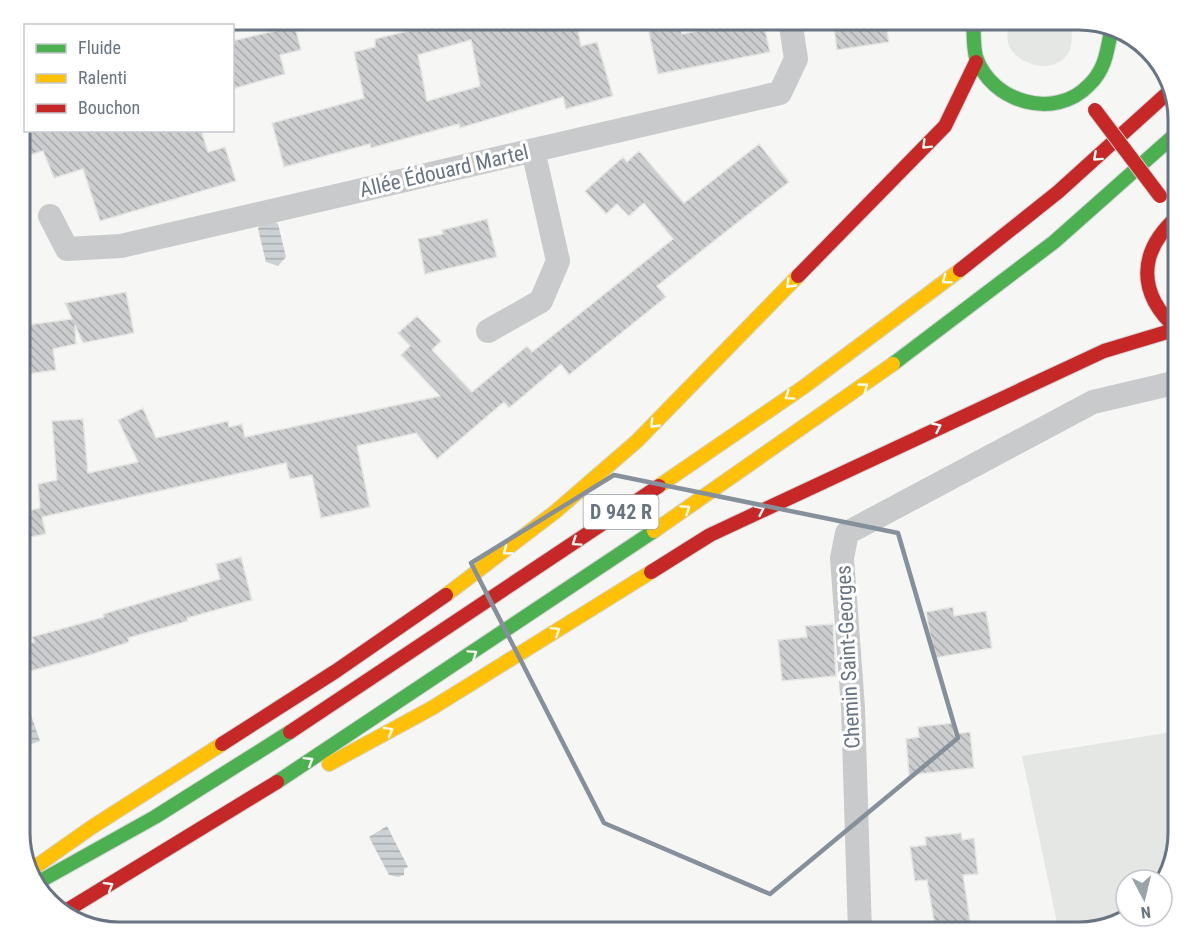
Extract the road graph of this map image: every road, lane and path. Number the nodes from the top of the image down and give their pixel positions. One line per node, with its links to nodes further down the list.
1 (792, 30): 8 (street, Allée Édouard Martel)
2 (972, 30): 4 (main road)
3 (1110, 36): 5 (main road)
4 (976, 62): 5 (main road); 17 (main road, one-way to 17)
5 (1082, 92): 9 (main road, bridge)
6 (1164, 96): 18 (main road, D 942 R, one-way to 18)
7 (1168, 142): 16 (main road, one-way to 7)
8 (533, 150): 10 (street, Allée Édouard Martel); 13 (street)
9 (1168, 205)
10 (50, 216)
11 (1168, 225): 12 (main road)
12 (1168, 322)
13 (488, 331)
14 (1168, 333): 16 (main road, one-way to 14)
15 (1168, 385): 20 (street, Chemin Saint-Georges)
16 (154, 860): 19 (main road, one-way to 16)
17 (37, 866)
18 (44, 880)
19 (72, 908)
20 (860, 922)

